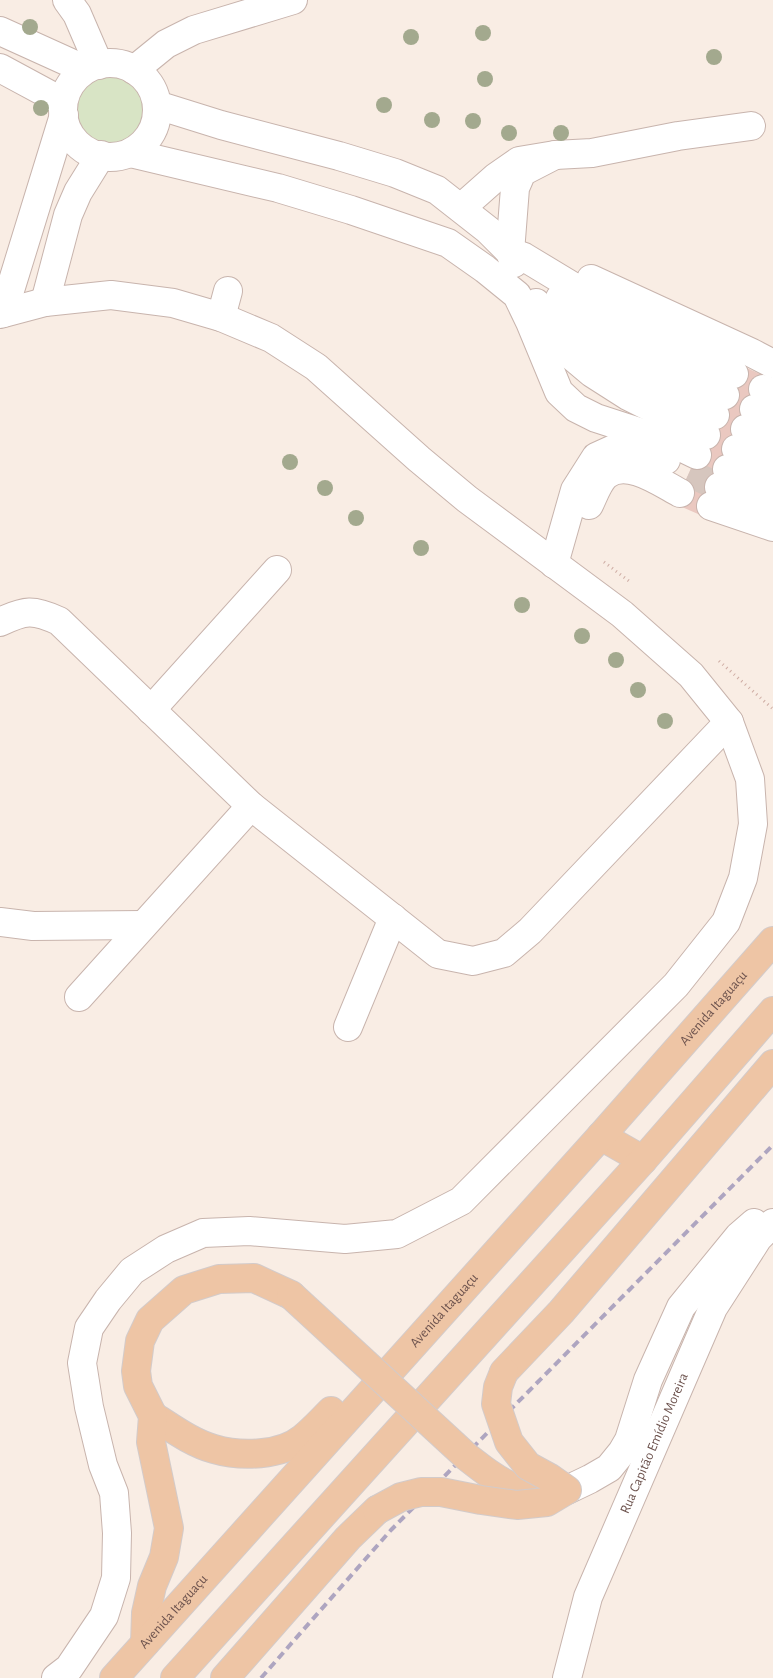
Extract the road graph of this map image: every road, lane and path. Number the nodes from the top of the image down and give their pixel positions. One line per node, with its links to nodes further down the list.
1 (67, 0): 4 (street)
2 (293, 0): 6 (street)
3 (0, 31): 4 (street)
4 (91, 67): 6 (street); 8 (street)
5 (0, 68): 8 (street)
6 (134, 70): 7 (street)
7 (157, 105): 10 (street); 13 (street)
8 (63, 108): 12 (street); 16 (street)
9 (751, 126): 11 (street)
10 (130, 153): 12 (street); 17 (street)
11 (555, 155): 13 (street); 14 (street)
12 (101, 156): 15 (street)
13 (461, 208): 14 (street)
14 (514, 264): 18 (street); 19 (street); 19 (street)
15 (45, 302): 16 (street); 25 (street)
16 (2, 314)
17 (626, 426): 19 (street); 25 (street)
18 (748, 431): 20 (street); 21 (street); 22 (street); 23 (street); 24 (street)
19 (707, 434): 25 (street)
20 (773, 441)
21 (773, 466)
22 (773, 489)
23 (773, 509)
24 (773, 527)
25 (555, 565): 29 (street)
26 (277, 570): 28 (street)
27 (0, 622): 28 (street)
28 (152, 710): 30 (street)
29 (729, 722): 31 (street); 47 (street)
30 (251, 806): 31 (street); 33 (street)
31 (393, 918): 37 (street)
32 (0, 922): 33 (street)
33 (143, 925): 35 (street)
34 (773, 941): 39 (main road, Avenida Itaguaçu)
35 (79, 997)
36 (773, 1011): 40 (main road)
37 (348, 1027)
38 (773, 1064): 45 (main road, bridge)
39 (601, 1136): 40 (main road); 43 (main road, Avenida Itaguaçu)
40 (643, 1160): 49 (main road)
41 (773, 1208): 45 (street)
42 (773, 1223): 51 (street, Rua Capitão Emídio Moreira)
43 (373, 1389): 44 (main road); 46 (main road, Avenida Itaguaçu)
44 (153, 1416): 45 (main road, bridge); 46 (main road)
45 (567, 1490): 50 (main road, bridge)
46 (145, 1643): 48 (main road, Avenida Itaguaçu)
47 (56, 1678)
48 (114, 1678)
49 (175, 1678)
50 (225, 1678)
51 (567, 1678)

